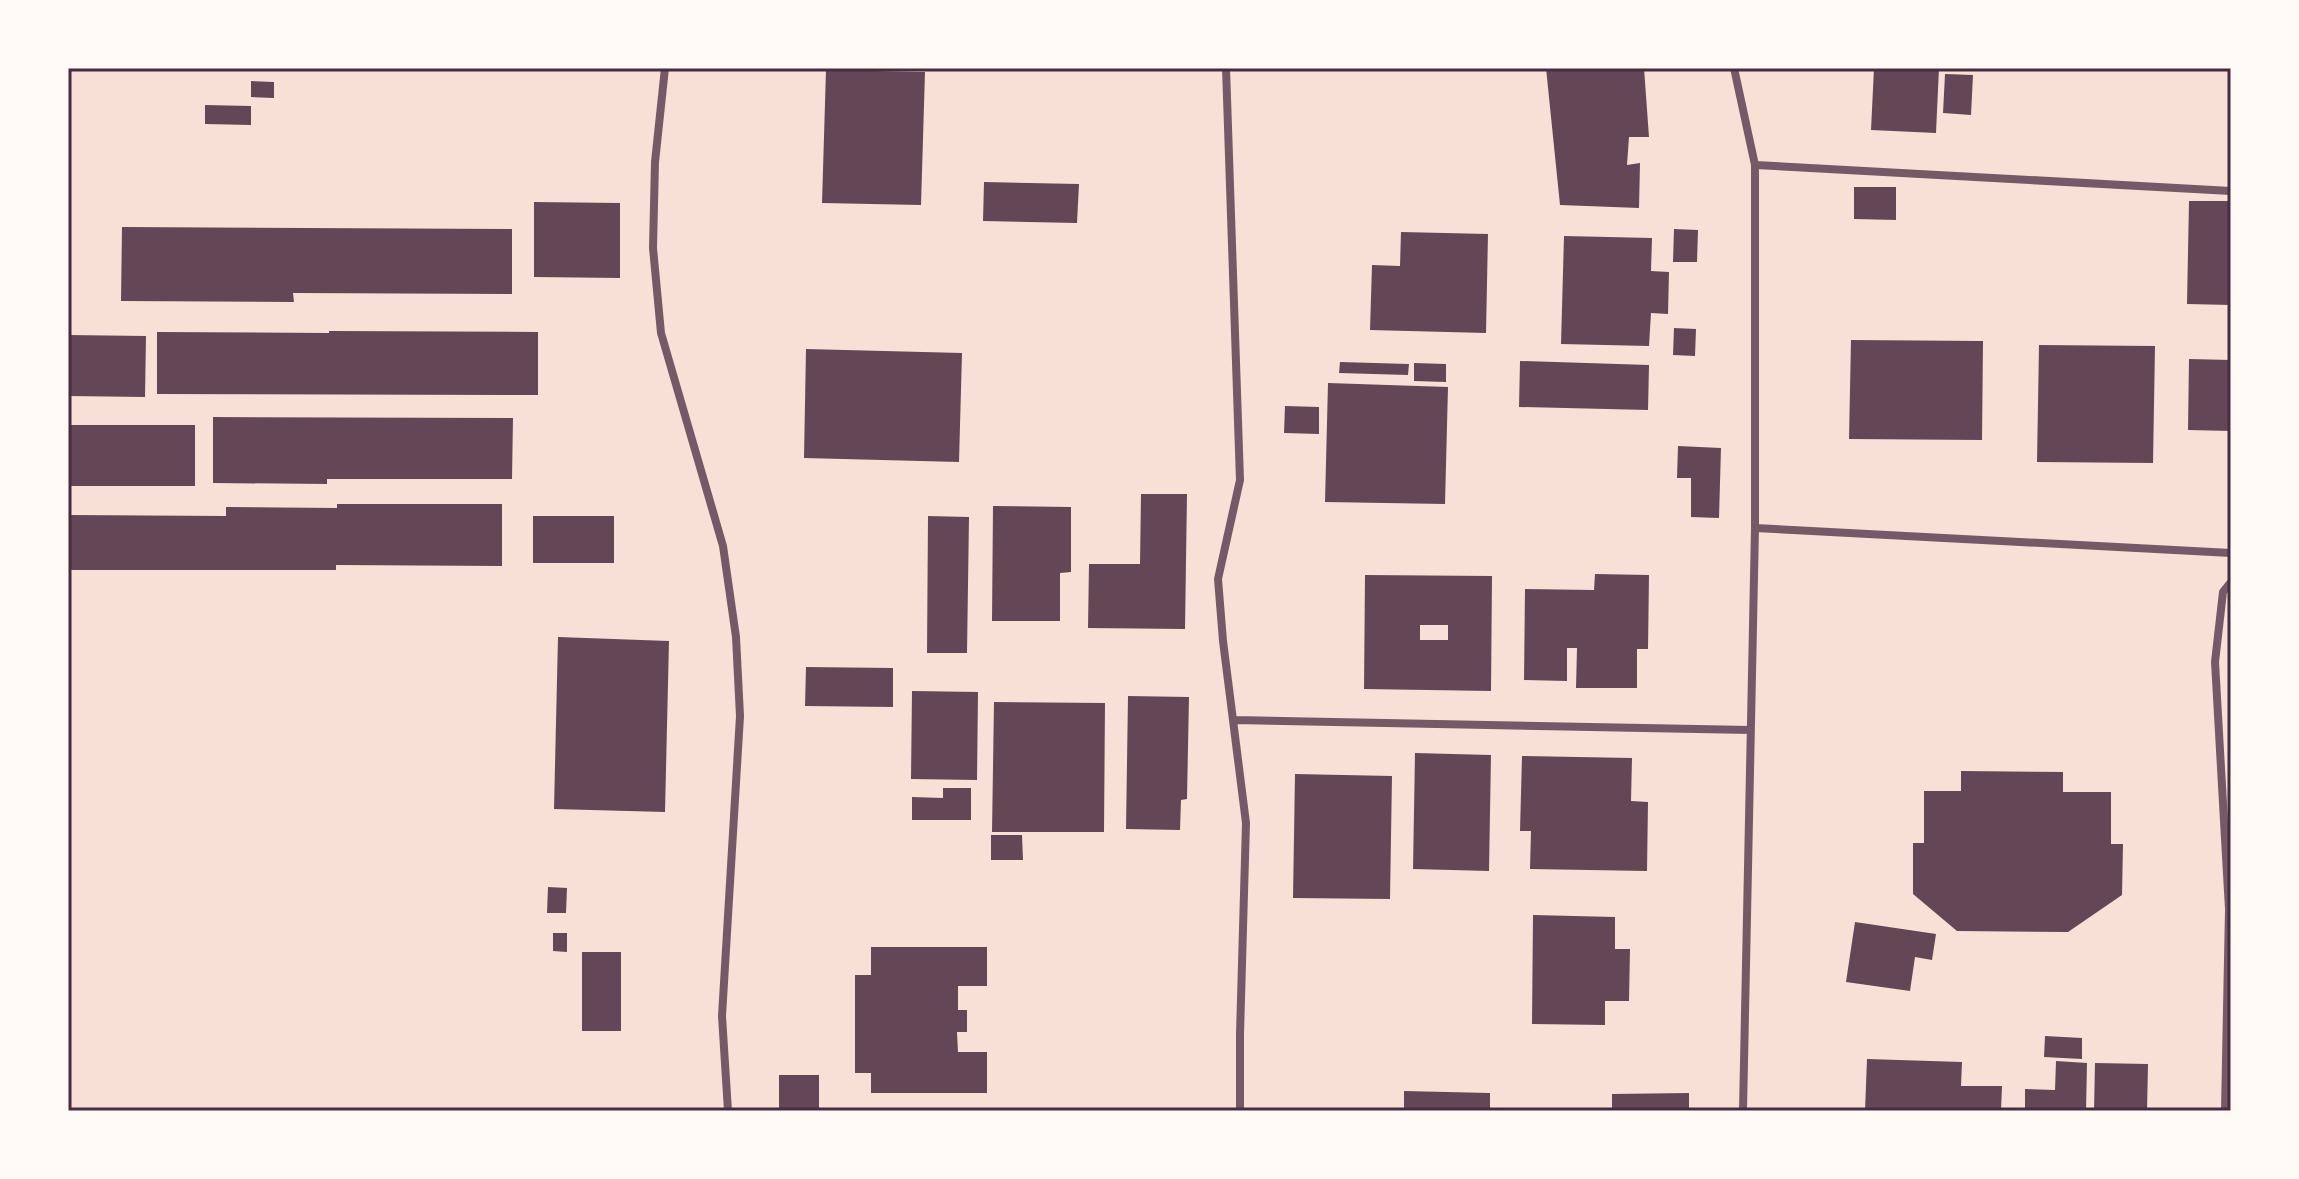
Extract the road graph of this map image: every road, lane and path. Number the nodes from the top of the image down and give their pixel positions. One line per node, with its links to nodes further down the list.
1 (665, 68): 11 (street)
2 (1226, 68): 9 (street)
3 (1734, 68): 4 (street)
4 (1755, 165): 5 (street); 6 (street)
5 (2231, 191)
6 (1755, 528): 7 (street); 10 (street)
7 (2231, 553)
8 (2231, 582): 14 (street)
9 (1233, 720): 10 (street); 12 (street)
10 (1750, 730): 13 (street)
11 (728, 1111)
12 (1240, 1111)
13 (1743, 1111)
14 (2225, 1111)

